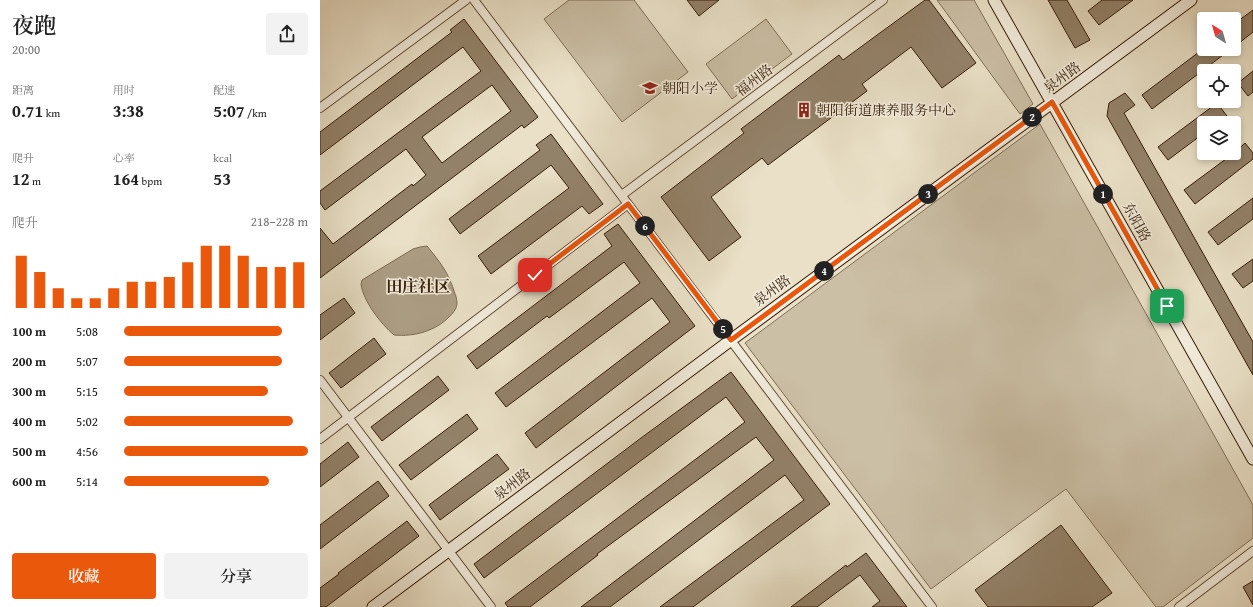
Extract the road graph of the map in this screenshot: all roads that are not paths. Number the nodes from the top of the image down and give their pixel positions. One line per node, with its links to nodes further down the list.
1 (466, 0): 7 (street)
2 (474, 0): 8 (street)
3 (883, 0): 8 (street, 福州路)
4 (994, 0): 6 (street, 东阳路)
5 (1192, 0): 6 (street, 泉州路)
6 (1052, 102): 10 (street, 泉州路); 14 (street, 东阳路)
7 (320, 108)
8 (622, 195): 9 (street)
9 (628, 204): 10 (street); 12 (street)
10 (731, 340): 15 (street, 泉州路); 19 (street)
11 (320, 380): 12 (street)
12 (348, 418): 13 (street); 15 (street)
13 (320, 439)
14 (1253, 459)
15 (448, 550): 17 (street, 泉州路); 18 (street)
16 (1253, 551): 20 (street)
17 (373, 607)
18 (491, 607)
19 (932, 607)
20 (1179, 607)

